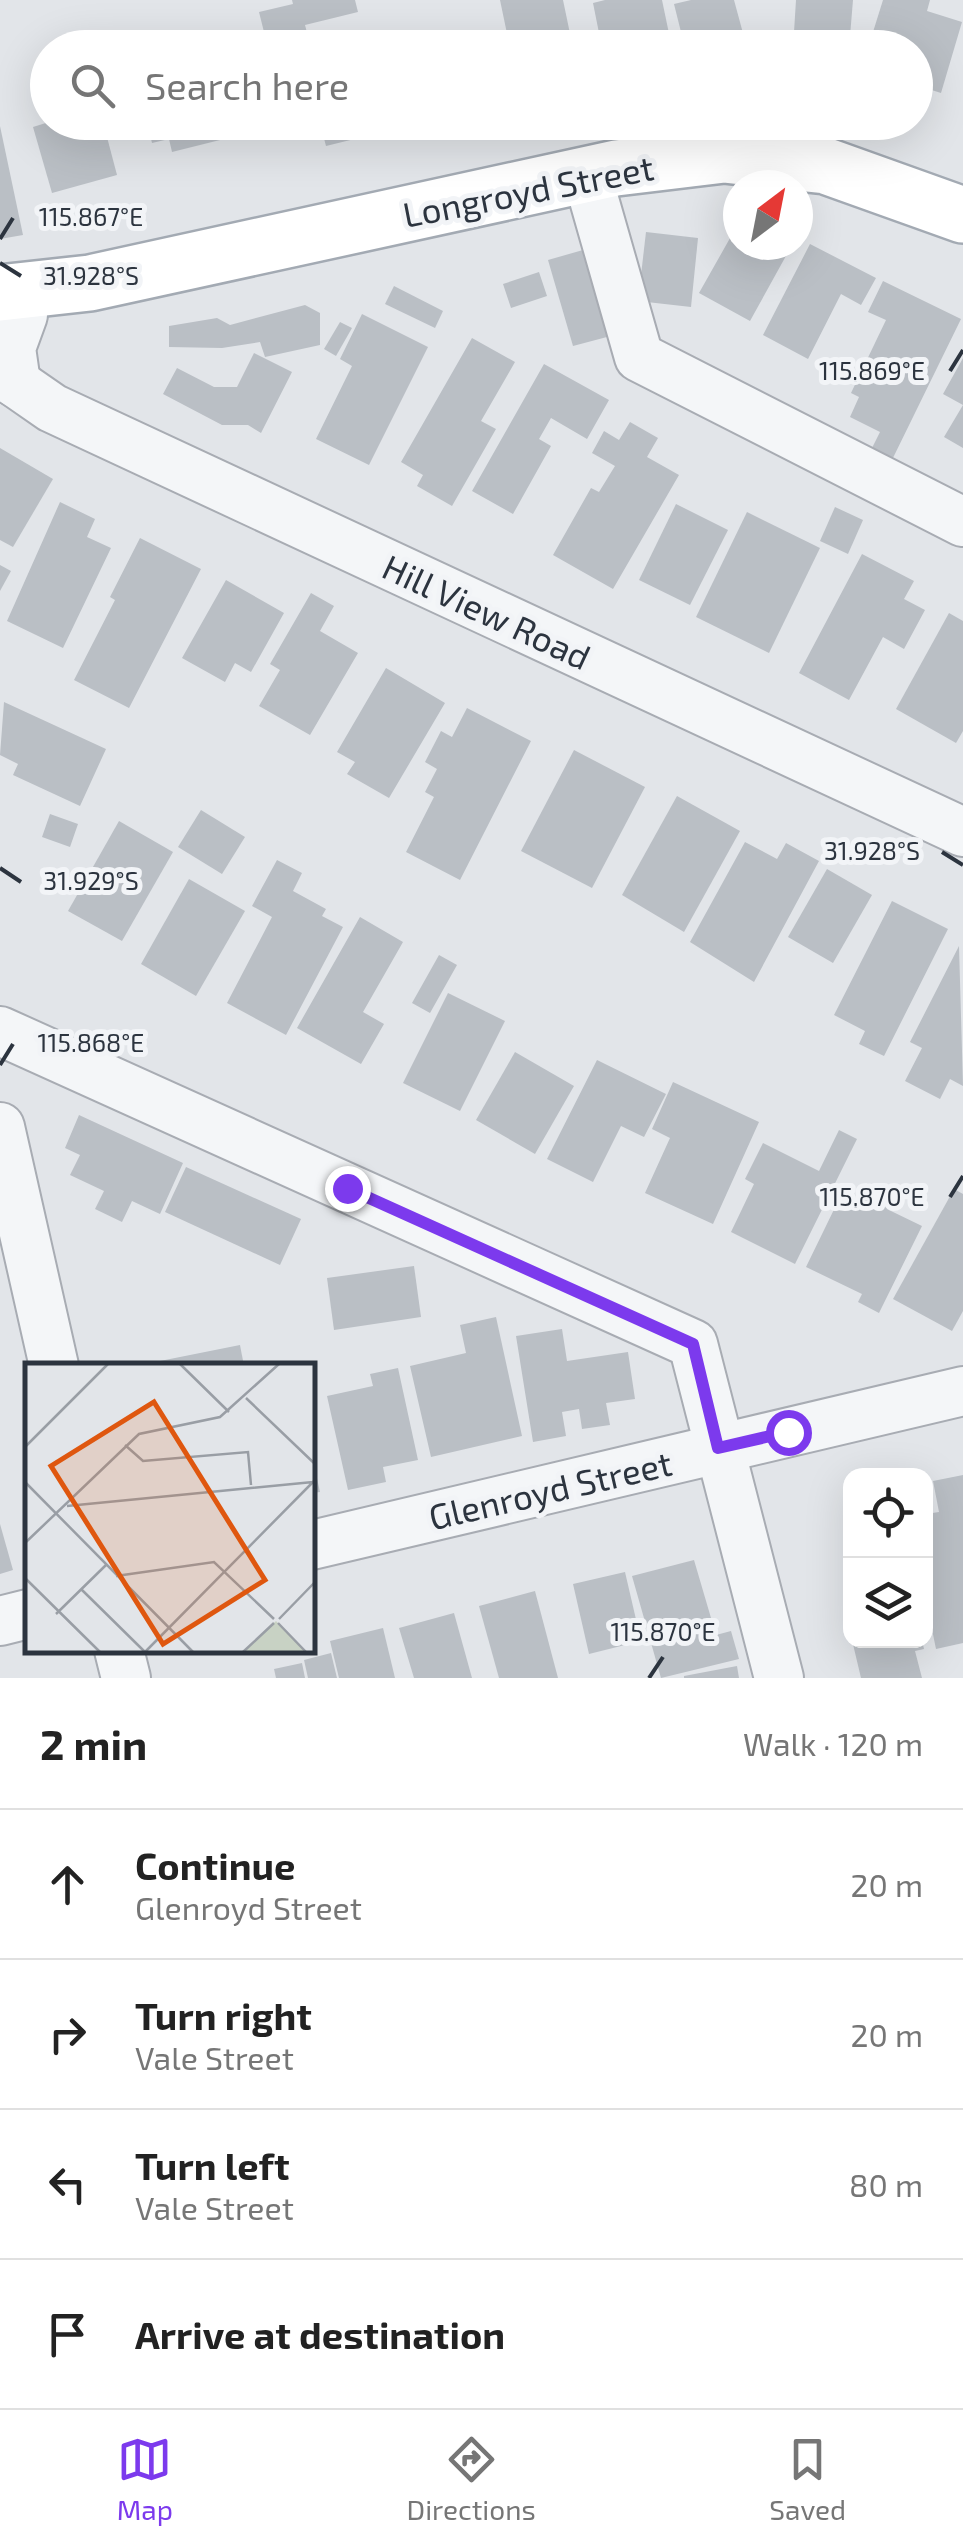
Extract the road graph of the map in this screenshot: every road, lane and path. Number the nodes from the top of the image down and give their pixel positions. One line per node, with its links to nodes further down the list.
1 (587, 175): 2 (main road, Longroyd Street); 3 (main road, Longroyd Street); 5 (street)
2 (963, 215)
3 (8, 309): 4 (street, Hill View Road)
4 (8, 377): 6 (street, Hill View Road)
5 (963, 522)
6 (963, 832)
7 (0, 1031): 11 (street)
8 (0, 1127): 9 (street)
9 (53, 1363)
10 (963, 1392): 11 (street, Glenroyd Street)
11 (718, 1448): 12 (street, Glenroyd Street); 17 (street)
12 (315, 1544)
13 (25, 1615): 14 (street)
14 (0, 1621)
15 (120, 1653): 16 (street)
16 (126, 1678)
17 (779, 1678)

